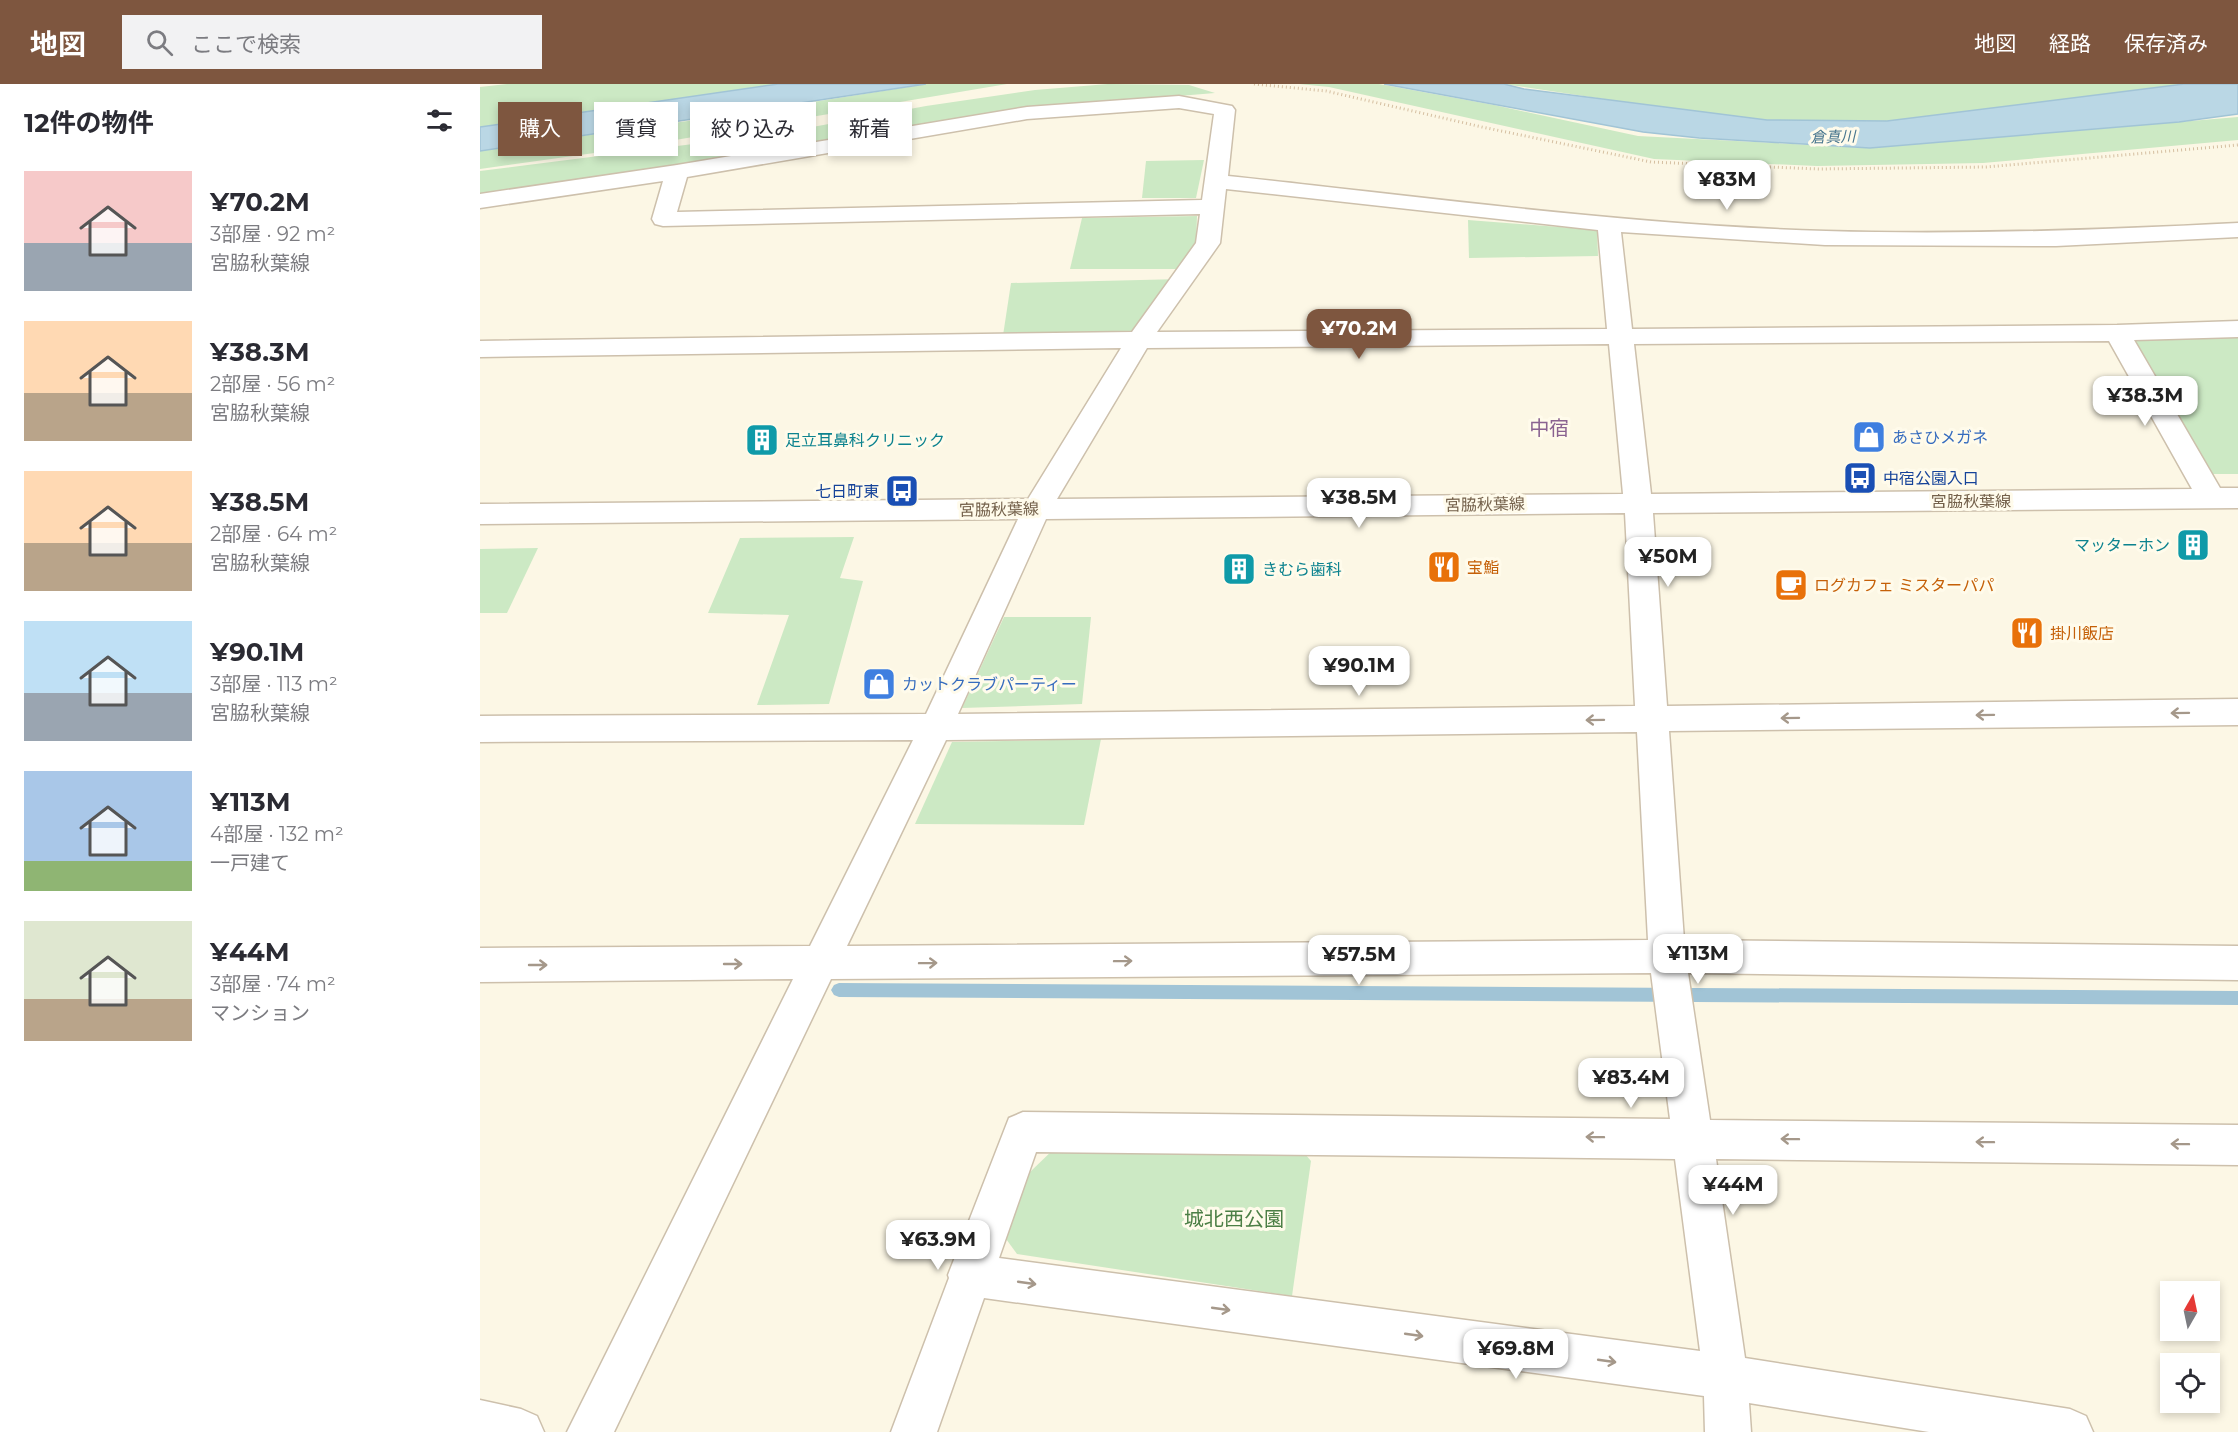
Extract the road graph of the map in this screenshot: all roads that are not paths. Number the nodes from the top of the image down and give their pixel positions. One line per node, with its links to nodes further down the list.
1 (677, 172): 2 (street); 2 (street); 3 (street)
2 (1214, 194): 4 (street); 9 (street)
3 (480, 201)
4 (1609, 224): 5 (street); 8 (street)
5 (2238, 230)
6 (2238, 329): 7 (street)
7 (2117, 333): 8 (street); 11 (street)
8 (1621, 336): 9 (street); 12 (street)
9 (1139, 340): 10 (street); 13 (street)
10 (480, 349)
11 (2225, 499): 12 (street, 宮脇秋葉線)
12 (1638, 503): 13 (street, 宮脇秋葉線); 16 (street)
13 (1037, 508): 14 (street, 宮脇秋葉線); 17 (street)
14 (480, 514)
15 (2238, 712): 16 (street, one-way to 16)
16 (1653, 720): 17 (street, one-way to 17); 22 (street)
17 (936, 727): 18 (street); 20 (street)
18 (480, 729)
19 (2238, 963): 22 (street)
20 (818, 964): 21 (street, one-way to 20); 22 (street, one-way to 22); 29 (street)
21 (480, 965)
22 (1670, 978): 23 (street)
23 (1692, 1138): 24 (street, one-way to 23); 25 (street, one-way to 25); 26 (street)
24 (2238, 1145)
25 (969, 1275): 26 (street, one-way to 26); 30 (street)
26 (1726, 1377): 31 (street); 32 (street)
27 (480, 1423): 28 (street)
28 (521, 1432)
29 (590, 1432)
30 (914, 1432)
31 (1728, 1432)
32 (2070, 1432)

